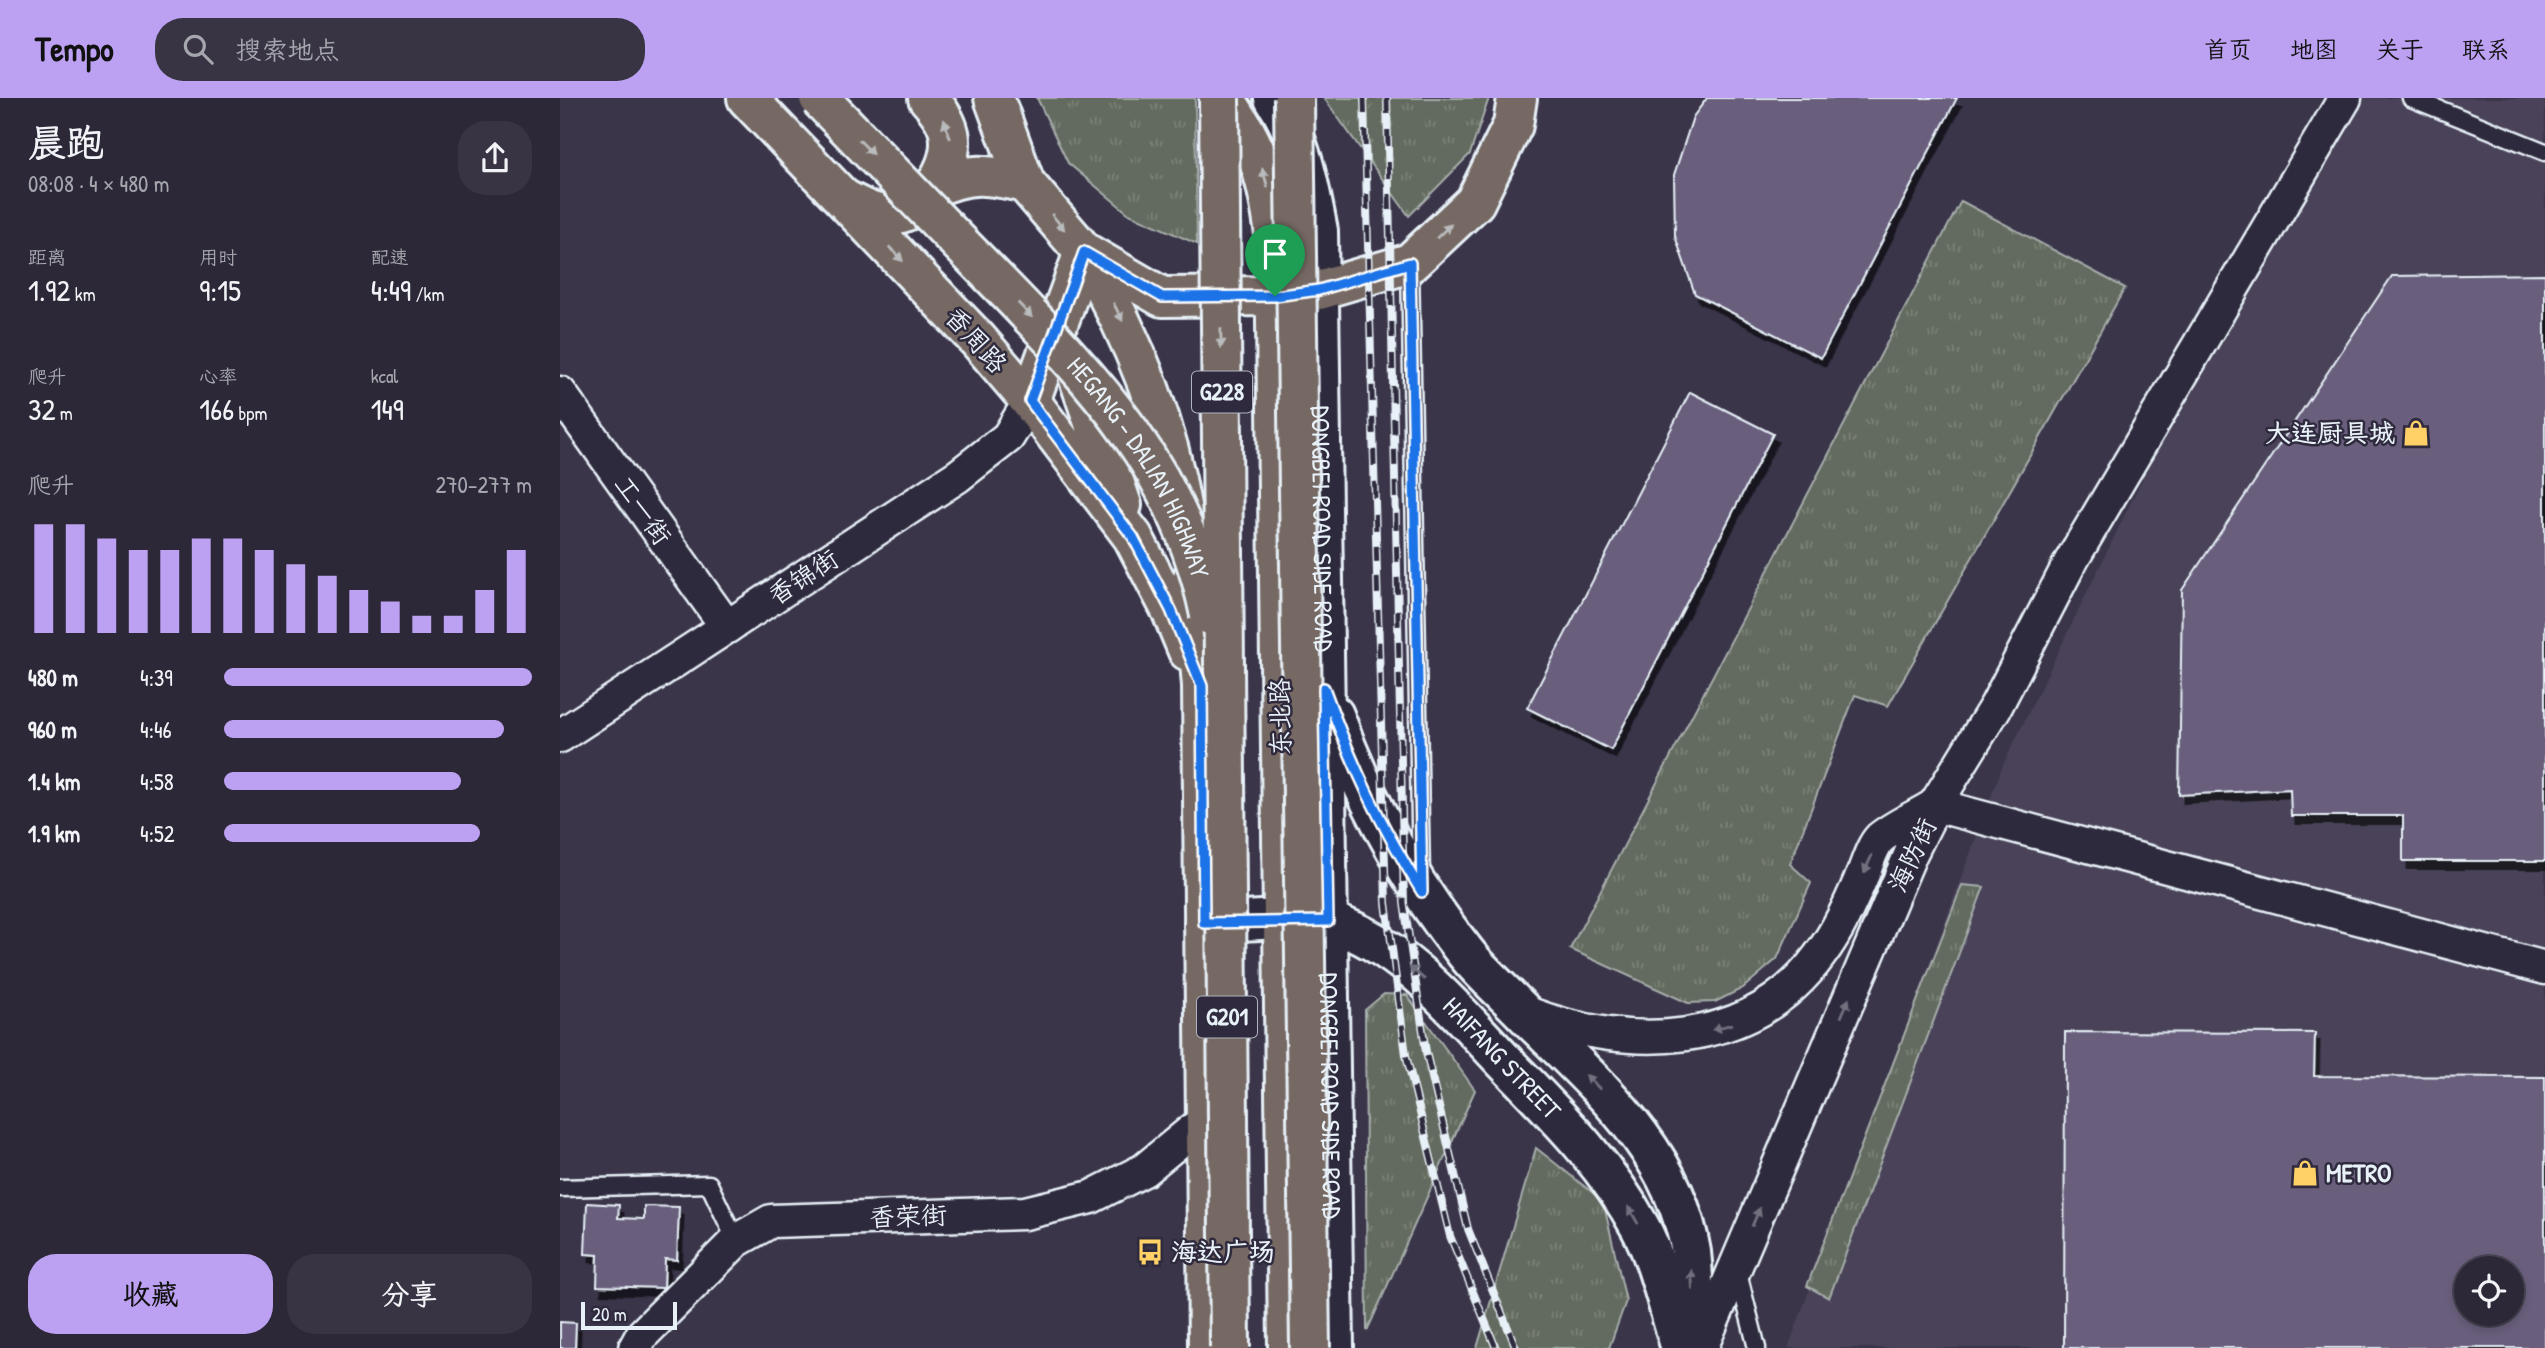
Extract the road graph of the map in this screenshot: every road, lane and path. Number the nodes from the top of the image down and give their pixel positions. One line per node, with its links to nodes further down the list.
1 (747, 98): 15 (main road, 香周路)
2 (819, 98): 25 (main road, HEGANG - DALIAN HIGHWAY / G201, one-way to 25, bridge)
3 (928, 98): 14 (main road, one-way to 3)
4 (993, 98): 13 (main road)
5 (1219, 98): 25 (main road, G228, one-way to 25, bridge)
6 (1224, 98): 19 (main road, 东北路, one-way to 6)
7 (1275, 98): 18 (main road, DONGBEI ROAD SIDE ROAD)
8 (1294, 98): 43 (main road, 东北路, bridge)
9 (1517, 98): 17 (main road, one-way to 9)
10 (2345, 98): 28 (street)
11 (2411, 98): 12 (lane)
12 (2545, 152)
13 (1026, 183): 14 (main road); 16 (main road, one-way to 16)
14 (933, 188): 15 (main road)
15 (844, 199): 22 (main road, 香周路, one-way to 22)
16 (1084, 252): 19 (main road); 20 (main road); 25 (main road, one-way to 25)
17 (1410, 263): 18 (main road); 29 (lane)
18 (1319, 290): 19 (main road); 26 (main road, DONGBEI ROAD SIDE ROAD)
19 (1275, 296): 31 (main road, 东北路)
20 (1059, 322): 22 (main road); 23 (main road)
21 (560, 393): 24 (street, 工一街)
22 (1030, 401): 23 (main road, 香周路); 24 (street, 香锦街)
23 (1133, 537): 25 (main road, 香周路)
24 (727, 627): 27 (street, 香锦街)
25 (1213, 686): 32 (main road); 41 (main road, G201, bridge)
26 (1324, 688): 29 (main road); 30 (main road, DONGBEI ROAD SIDE ROAD)
27 (560, 736)
28 (1935, 805): 33 (street); 34 (street, 海防街, one-way to 34); 38 (street, 海防街, one-way to 28)
29 (1422, 892): 34 (main road)
30 (1328, 921): 31 (main road, HAIFANG STREET); 44 (main road, DONGBEI ROAD SIDE ROAD); 45 (main road, HAIFANG STREET, one-way to 30)
31 (1283, 922): 32 (main road, HAIFANG STREET); 42 (main road, 东北路)
32 (1204, 923): 35 (main road)
33 (2545, 968)
34 (1524, 1012): 46 (main road, one-way to 34)
35 (1206, 1119): 37 (street, 香荣街); 40 (main road)
36 (560, 1188): 37 (lane)
37 (736, 1241): 39 (street, 香荣街)
38 (1736, 1264): 47 (street, 海防街); 48 (lane)
39 (635, 1348)
40 (1208, 1348)
41 (1230, 1348)
42 (1288, 1348)
43 (1310, 1348)
44 (1334, 1348)
45 (1681, 1348)
46 (1691, 1348)
47 (1701, 1348)
48 (1757, 1348)

